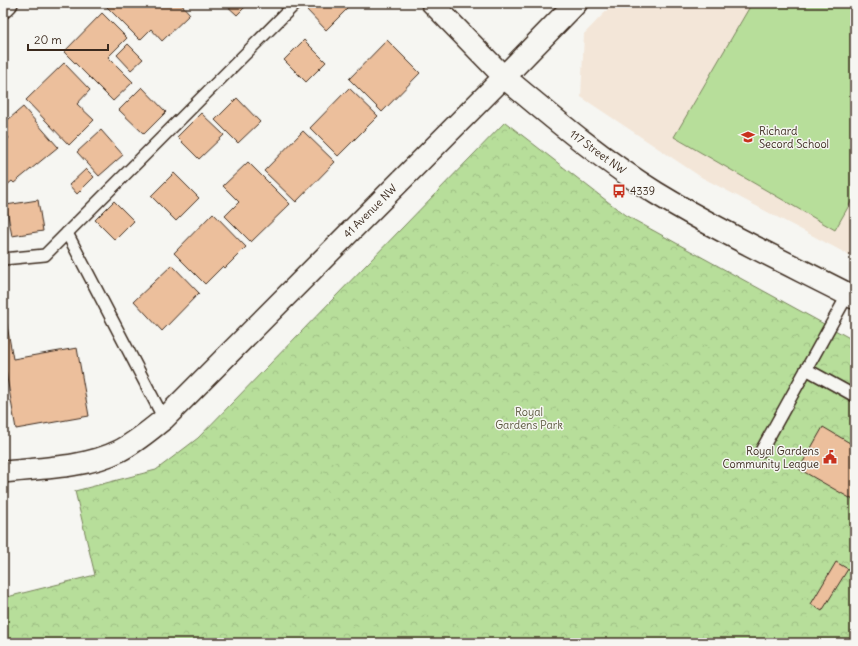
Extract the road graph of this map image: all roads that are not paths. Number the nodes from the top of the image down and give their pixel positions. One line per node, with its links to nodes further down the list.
1 (7, 3): 5 (street)
2 (296, 3): 7 (lane)
3 (432, 3): 6 (street, 117 Street NW)
4 (576, 3): 6 (street, 41 Avenue NW)
5 (3, 7)
6 (504, 77): 9 (street, 117 Street NW); 12 (street, 41 Avenue NW)
7 (67, 233): 8 (lane); 12 (lane)
8 (3, 259)
9 (851, 296): 10 (lane)
10 (806, 369): 11 (lane); 13 (lane)
11 (855, 396)
12 (164, 419): 14 (street, 41 Avenue NW)
13 (761, 451)
14 (3, 472)

